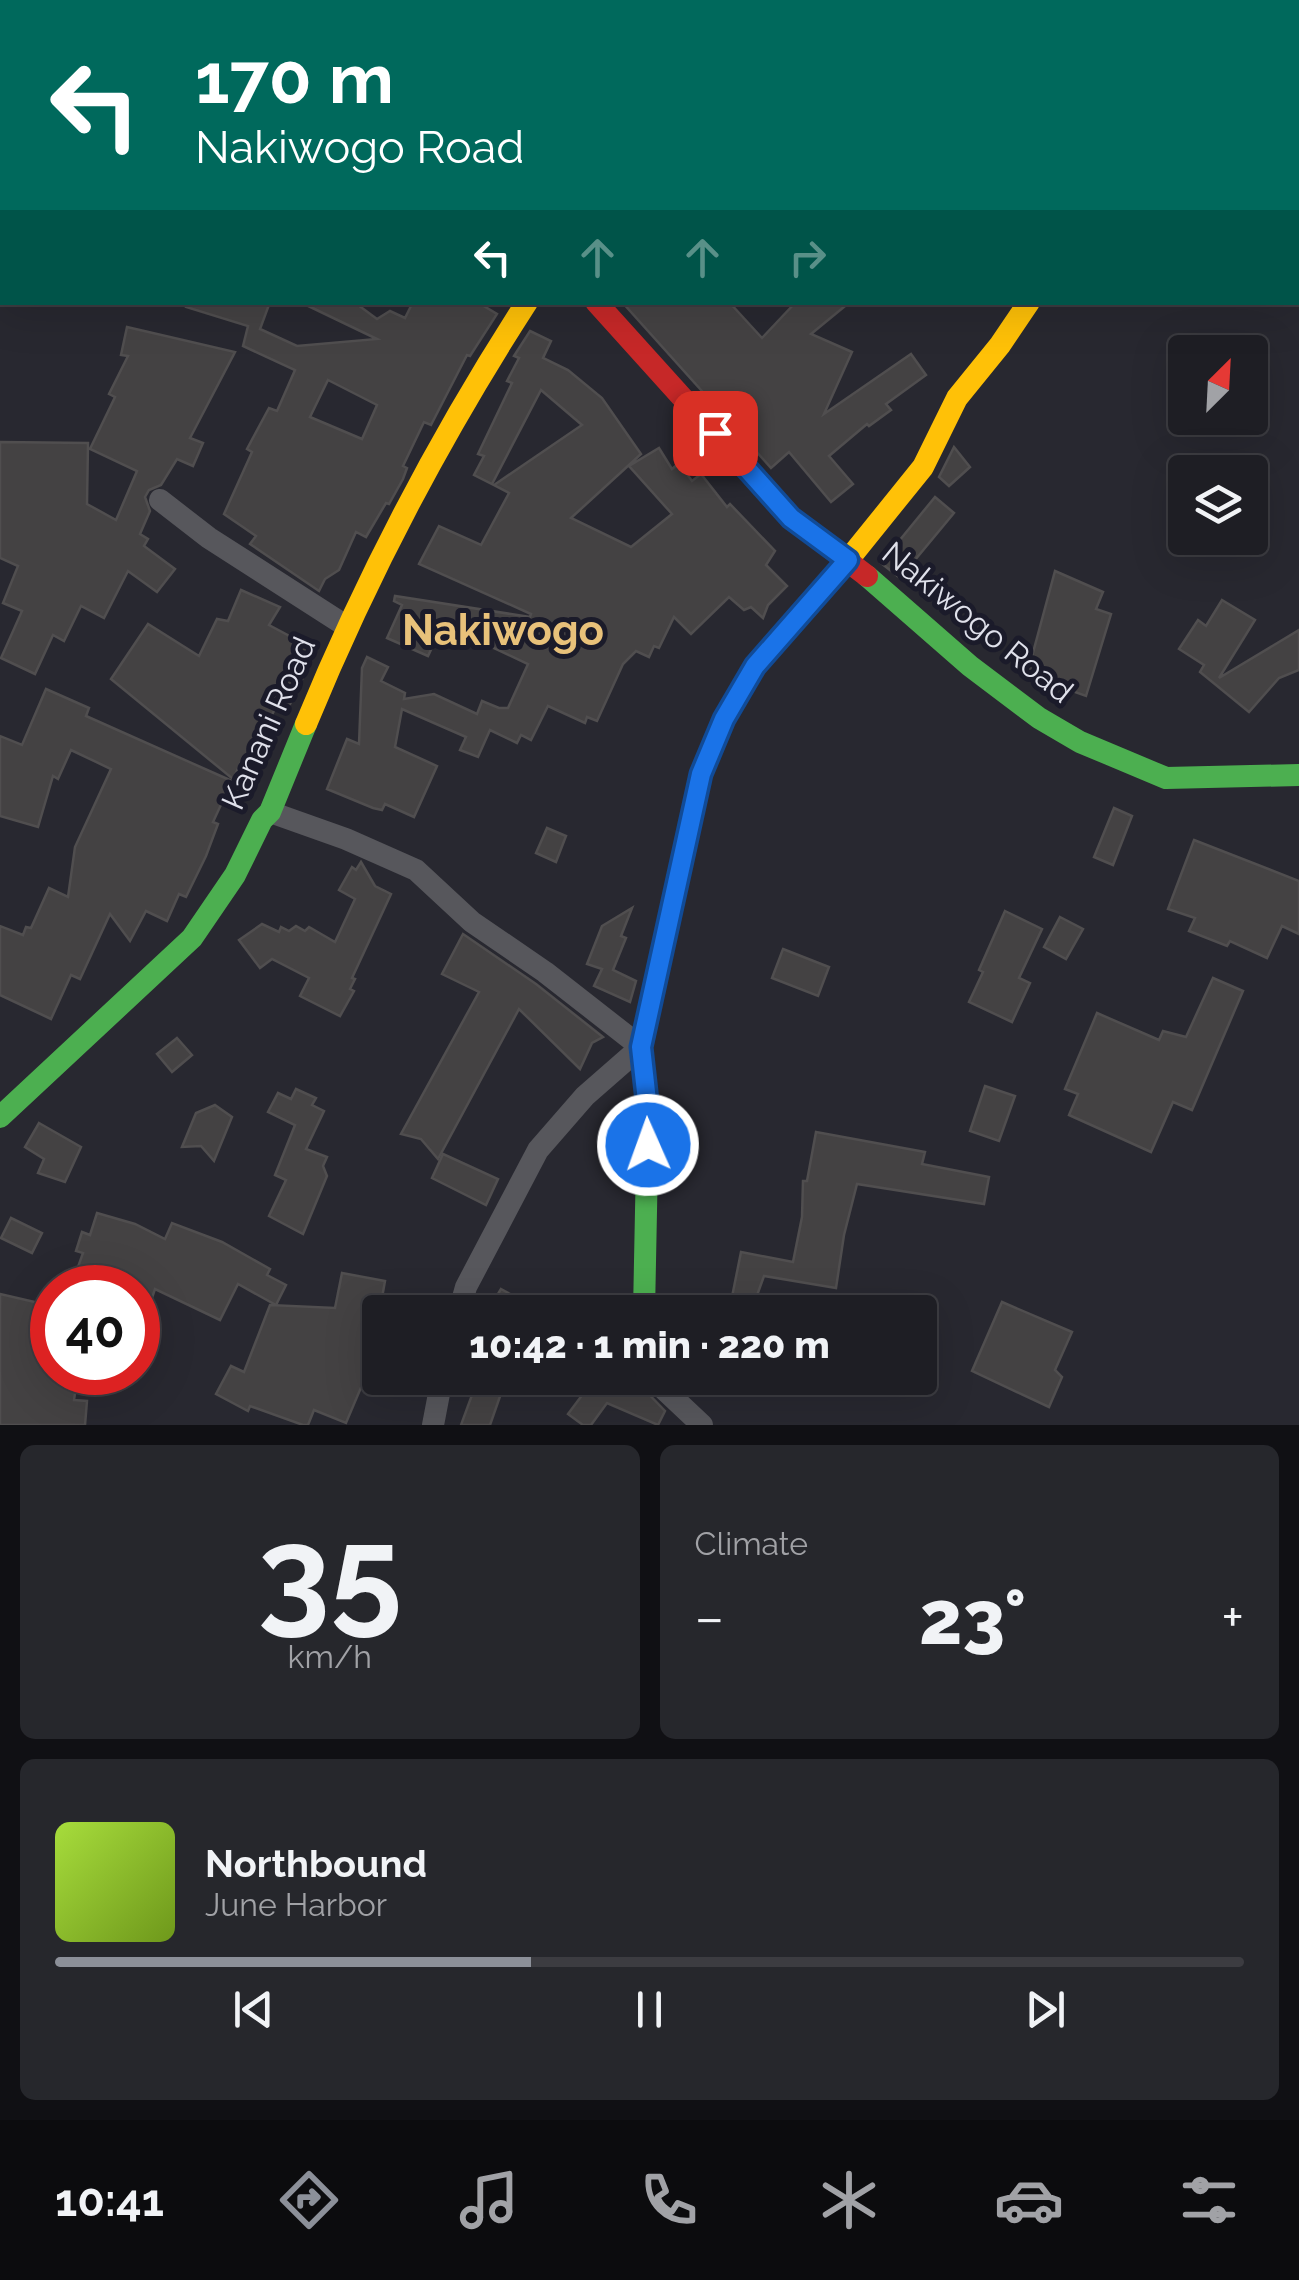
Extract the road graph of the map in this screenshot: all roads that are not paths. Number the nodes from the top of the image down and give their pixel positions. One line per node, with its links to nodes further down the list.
1 (525, 305): 6 (street, Kanani Road)
2 (599, 305): 5 (street, Nakiwogo Road)
3 (1027, 305): 5 (street)
4 (160, 500): 6 (street)
5 (848, 560): 7 (street, Nakiwogo Road); 9 (street)
6 (346, 626): 8 (street, Kanani Road)
7 (1299, 775)
8 (270, 812): 9 (street); 10 (street, Kanani Road)
9 (641, 1047): 11 (street); 12 (street)
10 (0, 1118)
11 (464, 1295)
12 (644, 1295)
13 (439, 1395): 15 (street)
14 (670, 1395): 16 (street)
15 (433, 1425)
16 (702, 1425)

